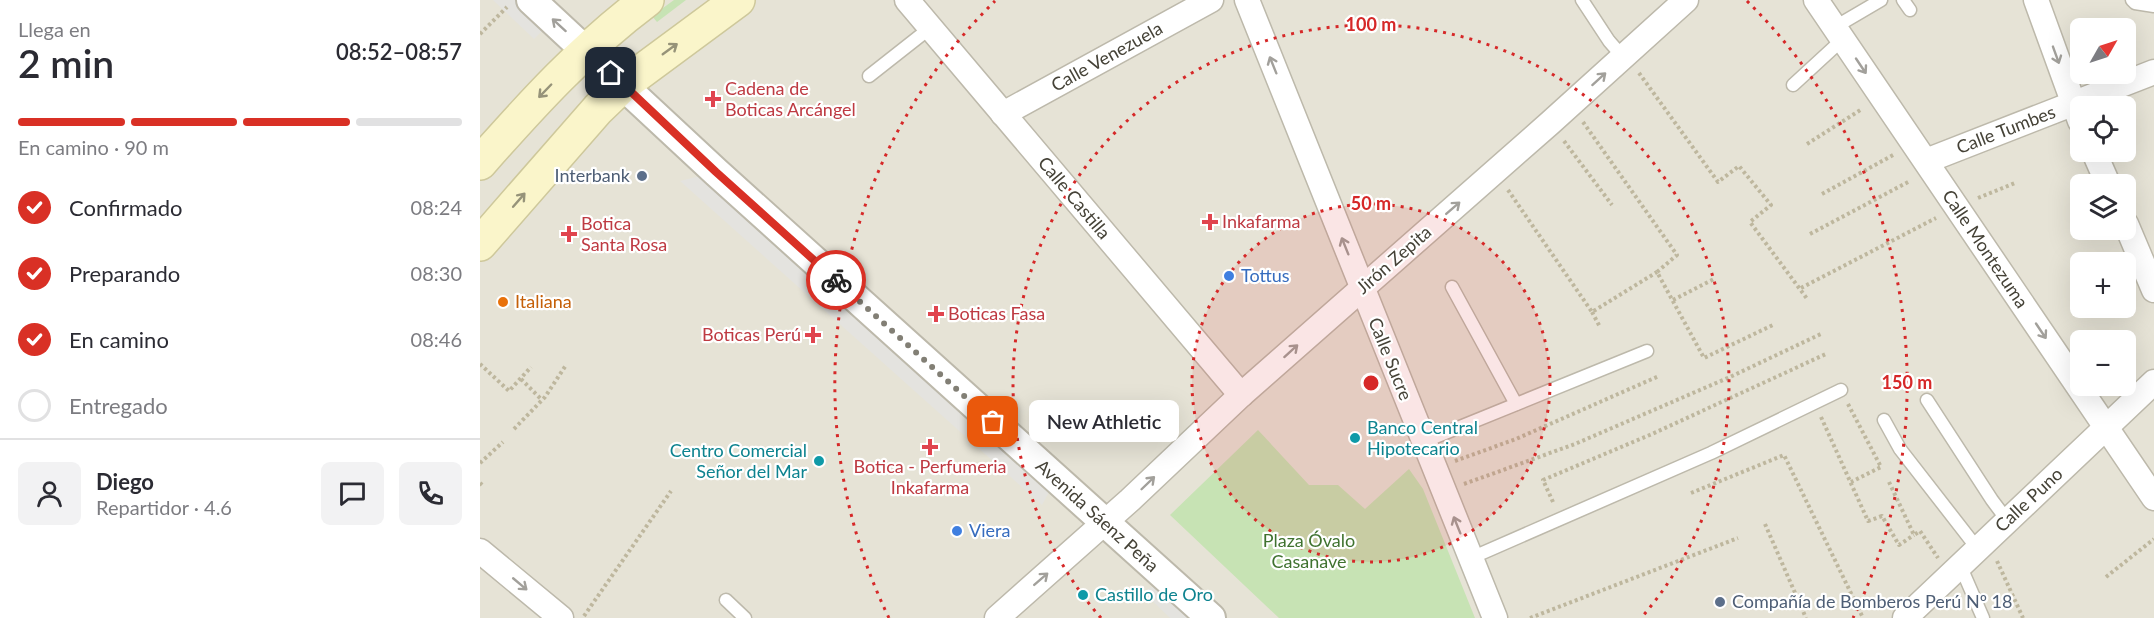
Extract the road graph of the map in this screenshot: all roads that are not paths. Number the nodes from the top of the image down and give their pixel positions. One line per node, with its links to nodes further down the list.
1 (531, 0): 16 (street, Avenida Sáenz Peña, one-way to 1)
2 (647, 0): 16 (main road)
3 (738, 0): 20 (main road, one-way to 3)
4 (907, 0): 14 (street, Calle Castilla)
5 (1211, 0): 24 (street, Calle Venezuela)
6 (1247, 0): 31 (street, Calle Sucre, one-way to 6)
7 (1582, 0): 17 (lane)
8 (1686, 0): 17 (street, Jirón Zepita)
9 (1816, 0): 15 (street, Calle Montezuma)
10 (1881, 0): 15 (lane)
11 (2036, 0): 22 (street, one-way to 22)
12 (2132, 0): 13 (lane)
13 (2154, 6)
14 (930, 28): 19 (lane); 24 (street, Calle Castilla)
15 (1839, 33): 21 (lane); 26 (street, Calle Montezuma, one-way to 26)
16 (586, 49): 20 (street, Avenida Sáenz Peña); 27 (main road, one-way to 27)
17 (1624, 56): 31 (street, Jirón Zepita, one-way to 17)
18 (2154, 72): 23 (street, Calle Tumbes)
19 (869, 76)
20 (623, 85): 29 (main road, one-way to 20); 44 (street, Avenida Sáenz Peña)
21 (1793, 85)
22 (2071, 96)
23 (2108, 96)
24 (1003, 114): 36 (street, Calle Castilla)
25 (2070, 114): 26 (street, Calle Tumbes)
26 (1923, 157): 40 (street, Calle Montezuma, one-way to 40)
27 (480, 163)
28 (2133, 240): 32 (street)
29 (480, 244)
30 (1452, 286): 38 (lane)
31 (1362, 288): 36 (street, Jirón Zepita, one-way to 31); 41 (street, Calle Sucre)
32 (2154, 290)
33 (1647, 351): 38 (lane)
34 (2154, 382): 40 (street, Calle Puno)
35 (1841, 390): 47 (lane)
36 (1241, 395): 44 (street, Jirón Zepita, one-way to 36)
37 (1927, 400): 43 (lane)
38 (1516, 404): 41 (lane)
39 (1884, 420): 45 (lane)
40 (2106, 428): 42 (street, Calle Montezuma); 43 (street, Calle Puno)
41 (1423, 442): 47 (street, Calle Sucre, one-way to 41)
42 (2154, 498)
43 (2007, 520): 45 (street, Calle Puno)
44 (1105, 523): 52 (street, Jirón Zepita, one-way to 44); 53 (street, Avenida Sáenz Peña)
45 (1982, 544): 48 (street, Calle Puno)
46 (480, 551): 50 (street, one-way to 50)
47 (1471, 558): 54 (street, Calle Sucre)
48 (1955, 570): 55 (street, Calle Puno); 56 (lane)
49 (726, 600): 51 (lane)
50 (561, 618)
51 (745, 618)
52 (997, 618)
53 (1211, 618)
54 (1495, 618)
55 (1905, 618)
56 (1983, 618)

